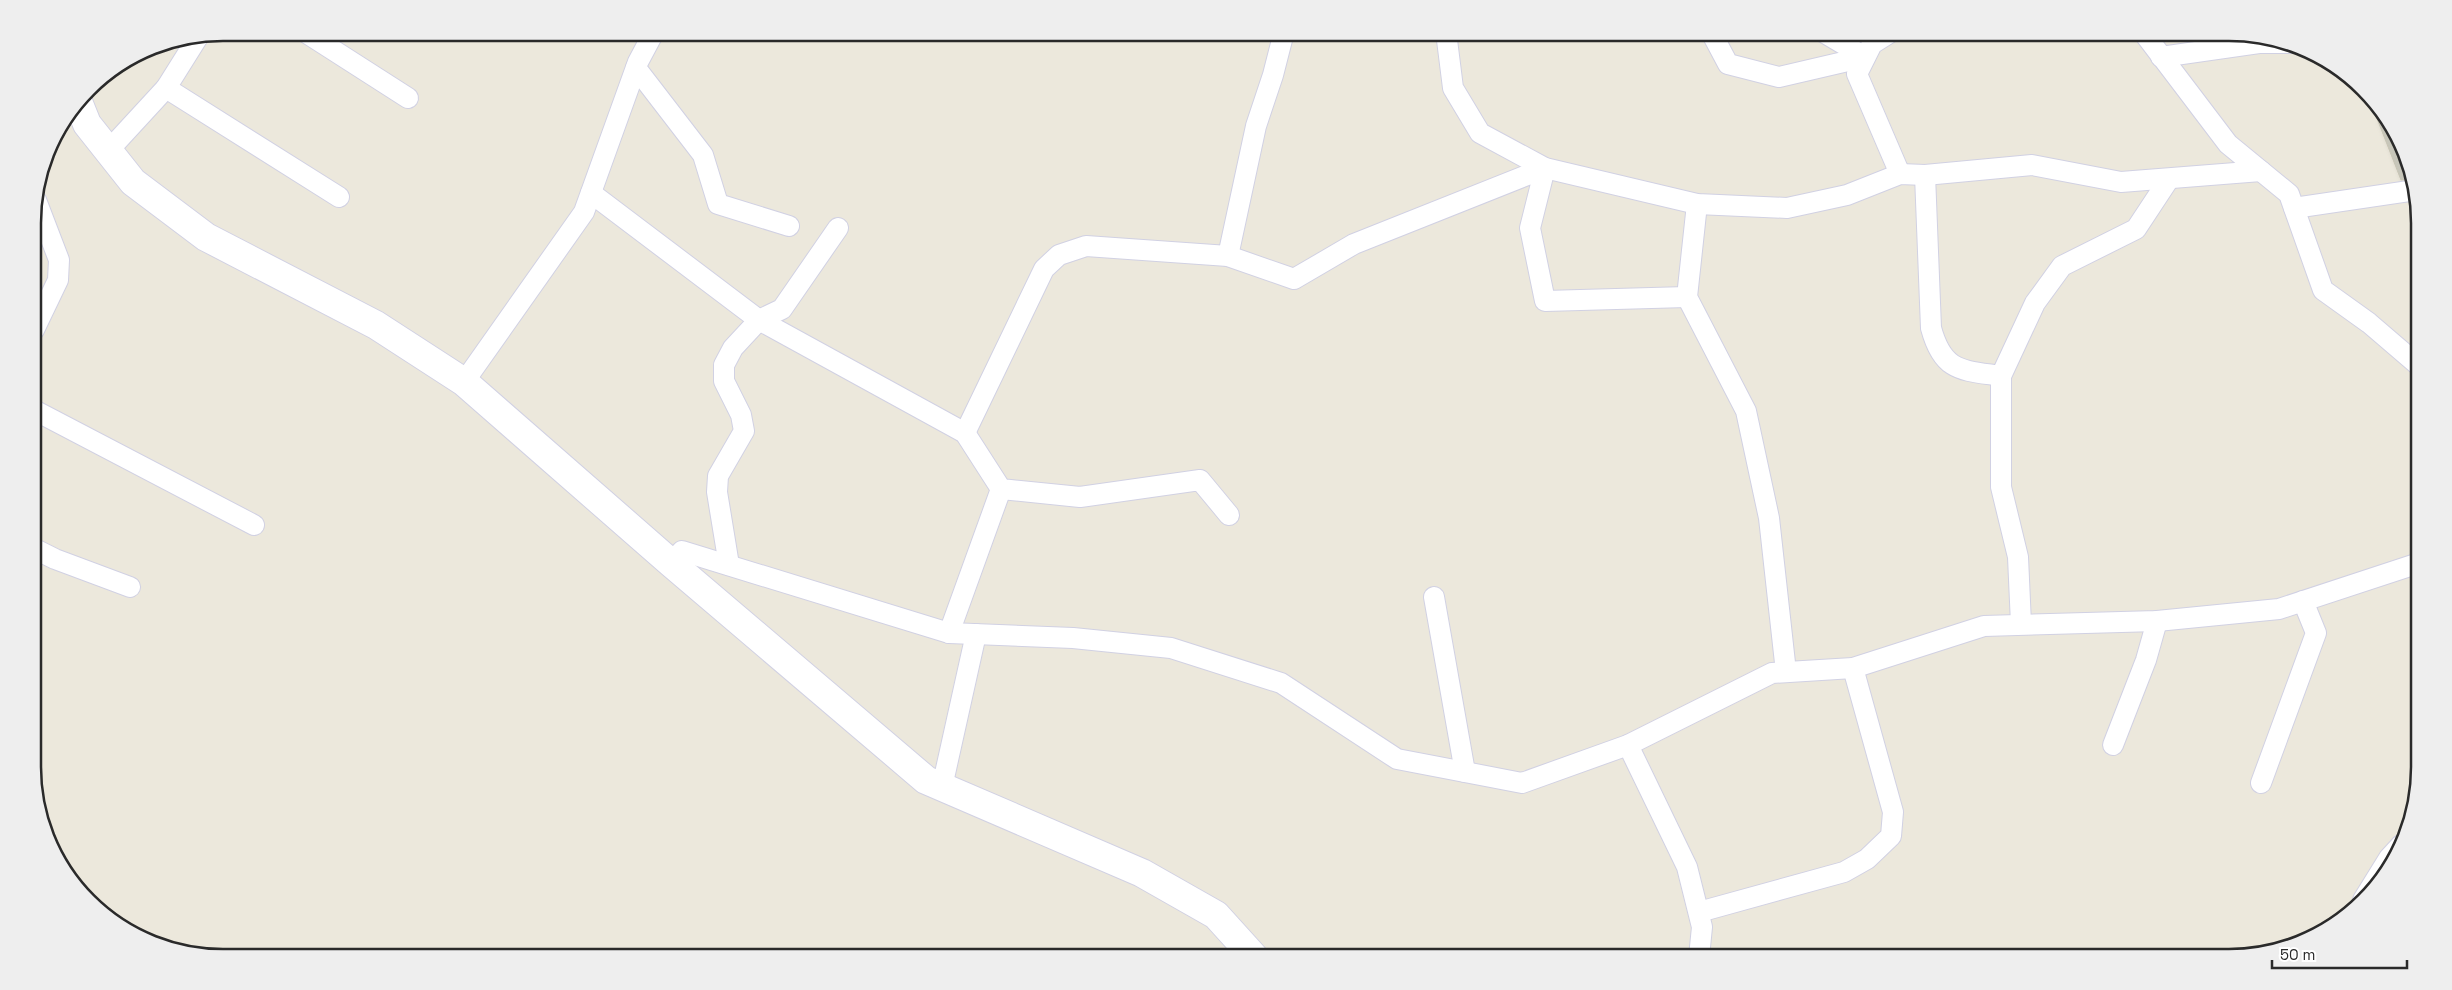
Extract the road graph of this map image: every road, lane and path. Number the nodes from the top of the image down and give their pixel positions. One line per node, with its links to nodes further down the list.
1 (319, 41): 15 (street)
2 (650, 41): 13 (street)
3 (1282, 41): 31 (street)
4 (1447, 41): 18 (street)
5 (1716, 41): 11 (street)
6 (1838, 41): 11 (street)
7 (1877, 41): 11 (street)
8 (2149, 41): 12 (street)
9 (2256, 43): 12 (street)
10 (194, 44): 14 (street)
11 (1865, 57): 20 (street)
12 (2161, 57): 19 (street)
13 (636, 68): 24 (street); 29 (street)
14 (166, 88): 17 (street); 25 (street)
15 (408, 98)
16 (81, 109): 17 (street)
17 (108, 151): 37 (street)
18 (1545, 168): 26 (street); 31 (street); 32 (street)
19 (2261, 171): 22 (street); 27 (street)
20 (1900, 174): 21 (street); 26 (street)
21 (1925, 175): 22 (street); 36 (street)
22 (2170, 179): 36 (street)
23 (2408, 191): 27 (street)
24 (591, 193): 34 (street); 37 (street)
25 (339, 197)
26 (1697, 204): 32 (street)
27 (2294, 208): 35 (street)
28 (42, 215): 33 (street)
29 (789, 226)
30 (838, 228): 34 (street)
31 (1228, 256): 39 (street)
32 (1687, 297): 55 (street)
33 (41, 315)
34 (759, 320): 39 (street); 45 (street)
35 (2411, 359)
36 (2001, 376): 51 (street)
37 (464, 382): 44 (street)
38 (41, 414): 42 (street)
39 (965, 433): 40 (street)
40 (1001, 489): 41 (street); 52 (street)
41 (1229, 515)
42 (254, 525)
43 (41, 552): 47 (street)
44 (671, 563): 45 (street); 60 (street)
45 (729, 565): 52 (street)
46 (2411, 566): 49 (street)
47 (130, 587)
48 (1434, 597): 58 (street)
49 (2303, 601): 50 (street); 59 (street)
50 (2158, 622): 51 (street); 57 (street)
51 (2021, 624): 54 (street)
52 (949, 633): 53 (street)
53 (976, 634): 58 (street); 60 (street)
54 (1853, 668): 55 (street); 61 (street)
55 (1786, 672): 56 (street)
56 (1628, 745): 58 (street); 61 (street)
57 (2112, 745)
58 (1465, 772)
59 (2260, 783)
60 (942, 787): 62 (street)
61 (1698, 912): 63 (street)
62 (1247, 949)
63 (1700, 949)

